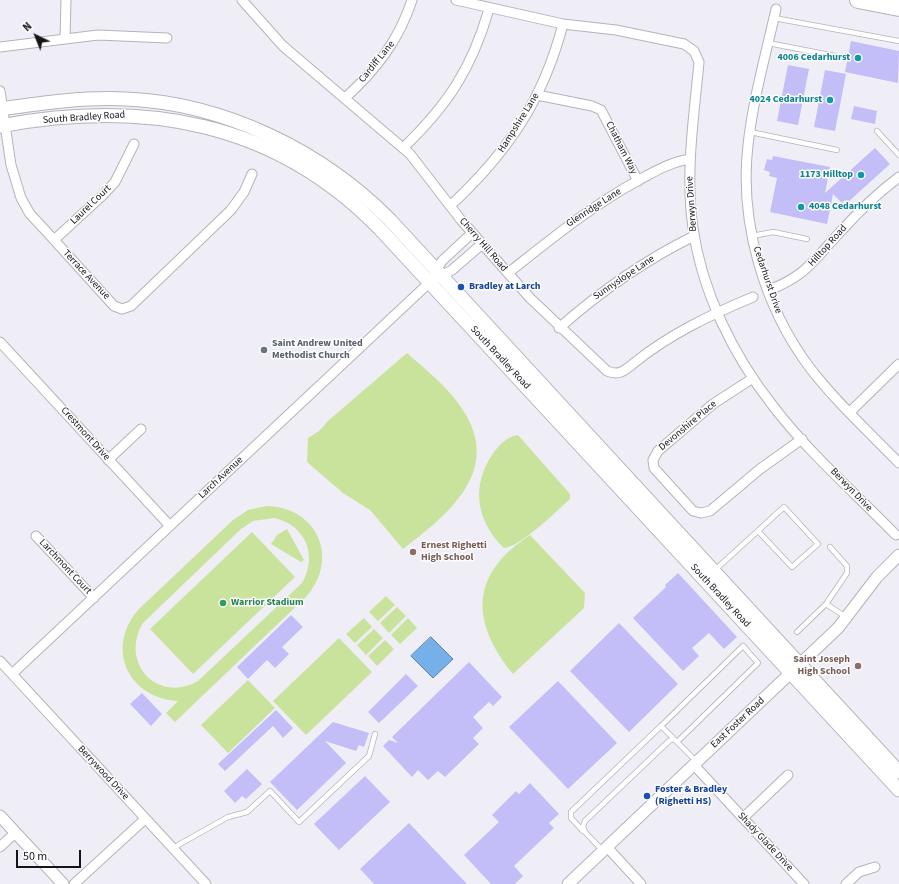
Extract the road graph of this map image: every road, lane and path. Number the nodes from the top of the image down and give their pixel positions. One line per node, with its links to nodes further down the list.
1 (66, 0): 11 (street)
2 (242, 0): 18 (street, Cherry Hill Road)
3 (412, 0): 18 (street, Cardiff Lane)
4 (456, 0): 6 (street, Berwyn Drive)
5 (858, 0): 7 (highway)
6 (489, 8): 9 (street, Berwyn Drive); 24 (street)
7 (899, 8)
8 (775, 13): 12 (lane); 13 (street, Cedarhurst Drive)
9 (563, 24): 17 (street, Hampshire Lane); 27 (street, Berwyn Drive)
10 (167, 38): 11 (street)
11 (65, 39): 14 (street)
12 (899, 41)
13 (768, 43): 15 (lane); 21 (street, Cedarhurst Drive)
14 (0, 47)
15 (835, 56)
16 (0, 91): 19 (street, Terrace Avenue)
17 (537, 95): 30 (street, Chatham Way); 31 (street, Hampshire Lane)
18 (345, 98): 24 (street, Cherry Hill Road)
19 (1, 109): 20 (street, Terrace Avenue); 39 (main road, South Bradley Road)
20 (3, 125): 36 (street, Terrace Avenue); 39 (main road, South Bradley Road)
21 (750, 132): 25 (lane); 34 (street, Cedarhurst Drive)
22 (877, 132): 26 (lane)
23 (134, 144): 36 (street, Laurel Court)
24 (404, 148): 31 (street, Cherry Hill Road)
25 (837, 150)
26 (899, 156)
27 (690, 160): 30 (street, Glenridge Lane); 33 (street, Berwyn Drive)
28 (252, 174): 36 (street, Terrace Avenue)
29 (899, 177): 40 (street, Hilltop Road)
30 (638, 180): 38 (street, Glenridge Lane)
31 (450, 206): 32 (street, Cherry Hill Road)
32 (472, 233): 37 (street, Cherry Hill Road); 39 (street)
33 (694, 236): 42 (street, Berwyn Drive); 43 (street, Sunnyslope Lane)
34 (752, 236): 35 (lane); 40 (street, Cedarhurst Drive)
35 (807, 239)
36 (54, 240)
37 (482, 244): 38 (street, Cherry Hill Road); 39 (street)
38 (508, 273): 43 (street, Cherry Hill Road)
39 (436, 277): 52 (street, Larch Avenue); 58 (main road, South Bradley Road); 64 (main road, South Bradley Road)
40 (769, 290): 47 (street, Cedarhurst Drive)
41 (753, 297): 42 (street, Cherry Hill Road)
42 (717, 312): 43 (street, Cherry Hill Road); 46 (street, Berwyn Drive)
43 (559, 328)
44 (0, 342): 50 (street, Crestmont Drive)
45 (899, 364): 47 (street)
46 (753, 378): 49 (street, Berwyn Drive); 49 (street, Devonshire Place)
47 (850, 412): 51 (street, Cedarhurst Drive)
48 (141, 429): 50 (street)
49 (802, 440): 54 (street, Berwyn Drive)
50 (108, 460): 52 (street, Crestmont Drive)
51 (899, 463)
52 (170, 526): 59 (street, Larch Avenue)
53 (758, 531): 53 (lane); 58 (lane)
54 (896, 535)
55 (36, 536): 59 (street, Larchmont Court)
56 (830, 547): 60 (lane)
57 (899, 555): 61 (street, East Foster Road)
58 (714, 571): 64 (main road, South Bradley Road)
59 (94, 598): 65 (street, Larch Avenue)
60 (826, 604): 61 (lane); 62 (lane)
61 (846, 617): 64 (street, East Foster Road)
62 (796, 632)
63 (0, 661): 65 (street, Berrywood Drive)
64 (795, 669): 69 (street, East Foster Road); 70 (main road, South Bradley Road); 72 (main road, South Bradley Road)
65 (12, 674): 75 (street, Berrywood Drive)
66 (661, 726): 68 (lane); 68 (lane); 76 (lane)
67 (375, 734): 79 (lane)
68 (675, 740): 69 (lane); 76 (lane)
69 (696, 763): 74 (street, Shady Glade Drive); 80 (street, East Foster Road)
70 (899, 772)
71 (788, 775): 74 (street)
72 (899, 790)
73 (0, 816): 77 (street)
74 (743, 818): 87 (street, Shady Glade Drive)
75 (145, 819): 79 (street, Berrywood Drive); 83 (street)
76 (585, 832): 80 (lane)
77 (15, 833): 78 (street); 82 (street)
78 (0, 847)
79 (173, 848): 84 (street, Berrywood Drive)
80 (605, 849): 85 (street, East Foster Road); 86 (street)
81 (875, 867): 88 (street)
82 (62, 884)
83 (74, 884)
84 (206, 884)
85 (568, 884)
86 (641, 884)
87 (804, 884)
88 (846, 884)

